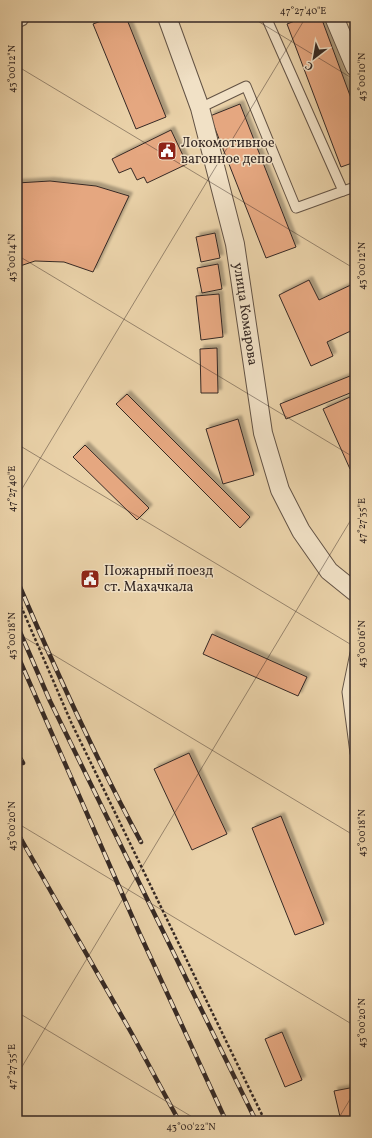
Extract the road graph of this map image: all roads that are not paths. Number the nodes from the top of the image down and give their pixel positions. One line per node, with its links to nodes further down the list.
1 (20, 17): 4 (street)
2 (266, 17): 9 (lane)
3 (334, 17): 6 (street)
4 (17, 18)
5 (171, 18): 7 (street, улица Комарова)
6 (355, 67)
7 (200, 108): 9 (lane); 10 (street, улица Комарова)
8 (355, 187): 9 (lane)
9 (343, 191)
10 (355, 592)
11 (355, 653): 12 (lane)
12 (355, 753)

